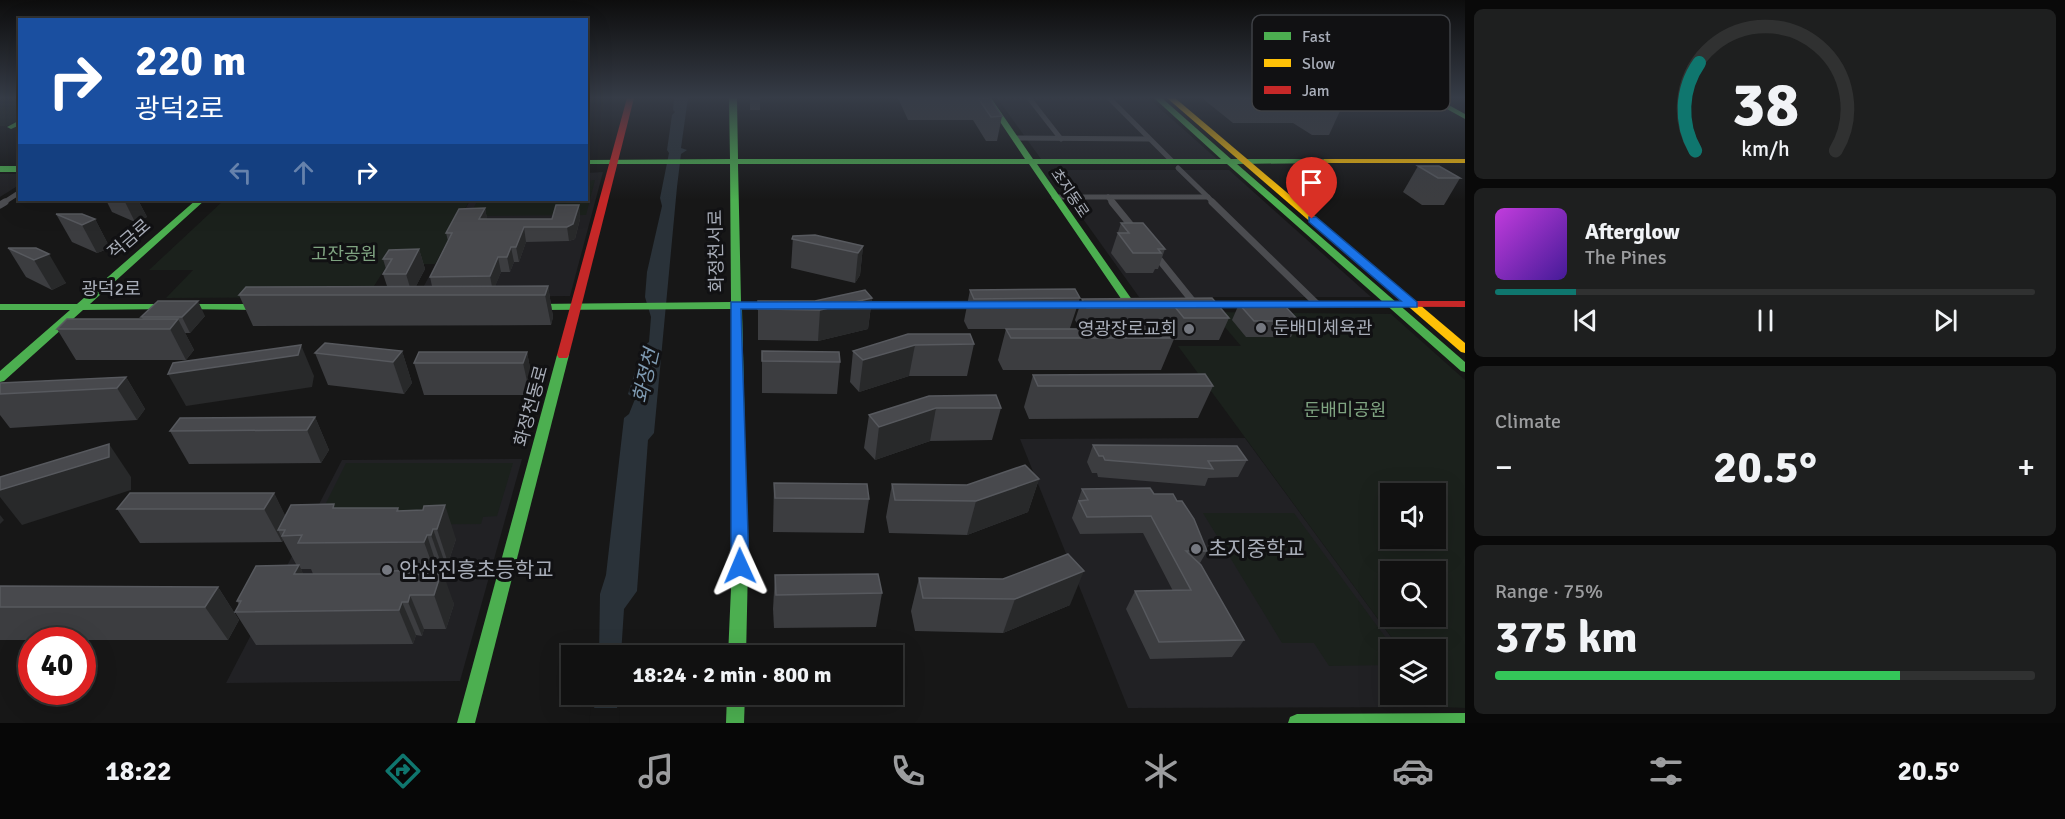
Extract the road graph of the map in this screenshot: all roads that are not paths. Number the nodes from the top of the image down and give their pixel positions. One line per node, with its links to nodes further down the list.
1 (622, 132): 18 (street, 화정천동로)
2 (733, 132): 19 (street, 화정천서로)
3 (1011, 132): 8 (street, 초지동로)
4 (1056, 132): 9 (street)
5 (1142, 132): 10 (street)
6 (1199, 132): 15 (street)
7 (1206, 132): 15 (street)
8 (1015, 138): 9 (street); 16 (street, 초지동로)
9 (1061, 138): 10 (street)
10 (1149, 139): 17 (street)
11 (1465, 161): 15 (street)
12 (588, 162): 18 (street)
13 (0, 163): 14 (street)
14 (18, 163)
15 (1240, 164): 17 (street); 20 (street); 37 (street); 38 (street)
16 (1033, 165): 17 (street); 19 (street); 25 (street, 초지동로)
17 (1175, 165): 27 (street)
18 (613, 166): 19 (street); 23 (street); 47 (street, 화정천동로)
19 (733, 166): 40 (street, 화정천서로)
20 (1465, 167)
21 (0, 169): 22 (street)
22 (18, 169)
23 (588, 169)
24 (18, 193): 29 (street)
25 (1054, 197): 26 (street); 33 (street, 초지동로)
26 (1108, 197): 27 (street); 30 (street)
27 (1208, 197): 36 (street)
28 (200, 201): 44 (street, 적금로)
29 (0, 205)
30 (1137, 233)
31 (1152, 251): 35 (street)
32 (1002, 304): 42 (street)
33 (1130, 304)
34 (1173, 304): 35 (street)
35 (1195, 304): 36 (street)
36 (1317, 304): 37 (street)
37 (1392, 304): 38 (street); 49 (street)
38 (1412, 304): 39 (street); 48 (street)
39 (1465, 304)
40 (735, 305): 41 (street); 47 (street); 51 (street, 화정천서로)
41 (782, 305)
42 (839, 305)
43 (0, 307): 44 (street, 광덕2로)
44 (79, 307): 45 (street, 광덕2로); 50 (street, 적금로)
45 (278, 307)
46 (517, 307): 47 (street)
47 (576, 307): 54 (street, 화정천동로)
48 (1465, 349)
49 (1465, 368)
50 (0, 378)
51 (737, 645)
52 (736, 705): 55 (street)
53 (1465, 722): 57 (street)
54 (466, 723)
55 (735, 723)
56 (1297, 723): 57 (street)
57 (1307, 723)

